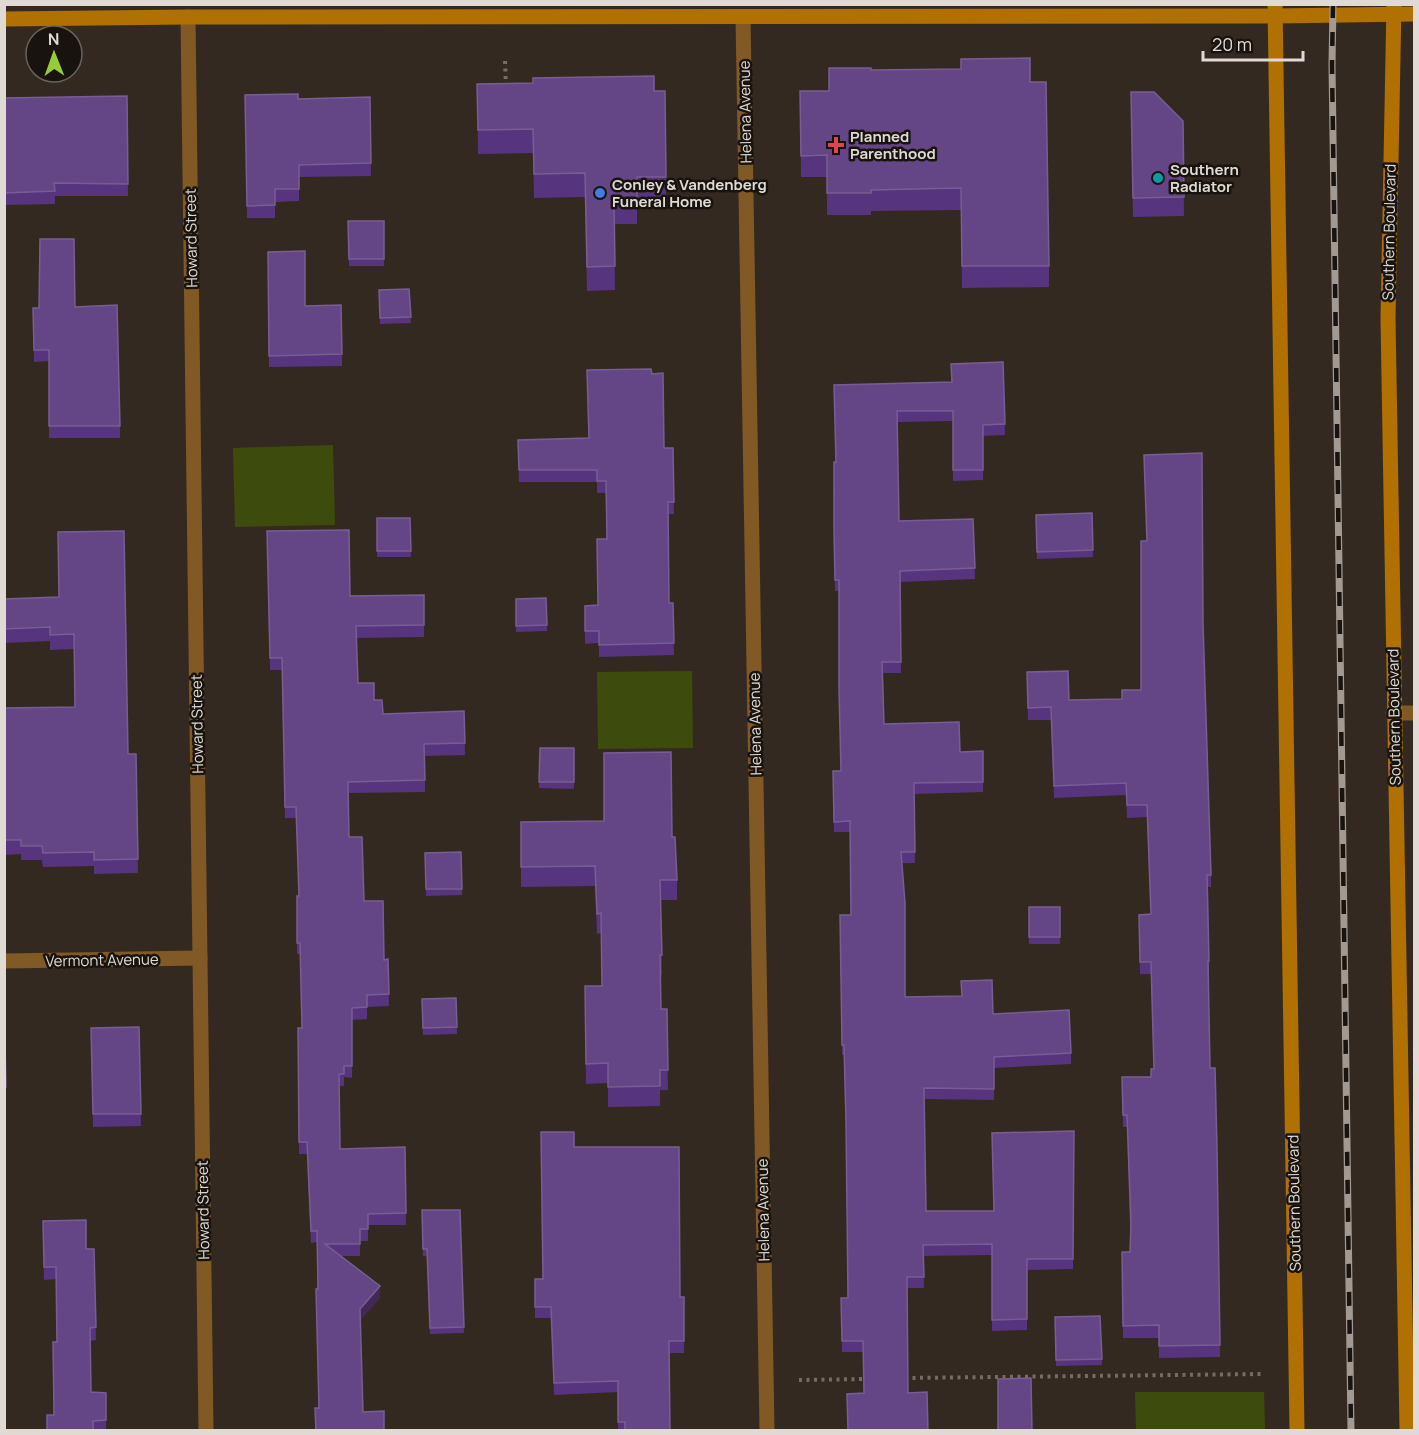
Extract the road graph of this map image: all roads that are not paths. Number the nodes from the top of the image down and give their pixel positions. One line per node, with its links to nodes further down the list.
1 (1394, 9): 2 (street); 3 (street); 8 (street, Southern Boulevard)
2 (1275, 10): 5 (street); 14 (street, Southern Boulevard)
3 (1414, 14)
4 (188, 17): 5 (street); 6 (street); 9 (street, Howard Street)
5 (743, 17): 13 (street, Helena Avenue)
6 (4, 19)
7 (1414, 712): 8 (street)
8 (1393, 713): 11 (street, Southern Boulevard)
9 (200, 958): 10 (street, Vermont Avenue); 12 (street, Howard Street)
10 (4, 961)
11 (1411, 1401): 15 (street, Southern Boulevard)
12 (206, 1431)
13 (767, 1431)
14 (1297, 1431)
15 (1407, 1431)

